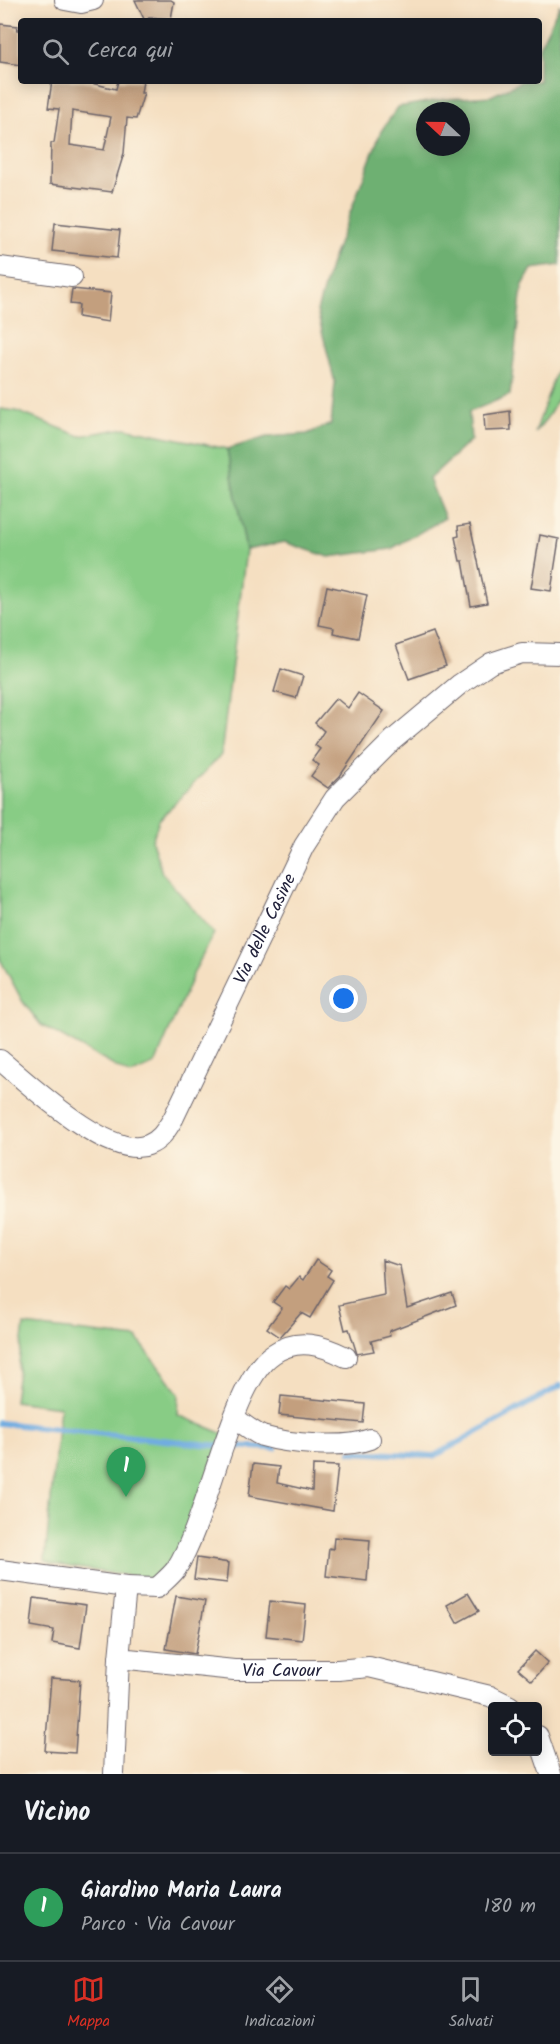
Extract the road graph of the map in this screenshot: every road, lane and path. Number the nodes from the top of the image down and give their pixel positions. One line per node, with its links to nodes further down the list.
1 (65, 0): 2 (street)
2 (93, 0)
3 (0, 267): 4 (street)
4 (72, 277)
5 (560, 654): 6 (street, Via delle Casine)
6 (0, 1060)
7 (346, 1357): 8 (street)
8 (231, 1427): 9 (street); 11 (street)
9 (370, 1439)
10 (0, 1570): 11 (street)
11 (126, 1587): 12 (street)
12 (119, 1658): 13 (street, Via Cavour); 15 (street)
13 (501, 1702)
14 (542, 1750): 16 (street)
15 (114, 1774)
16 (551, 1774)

